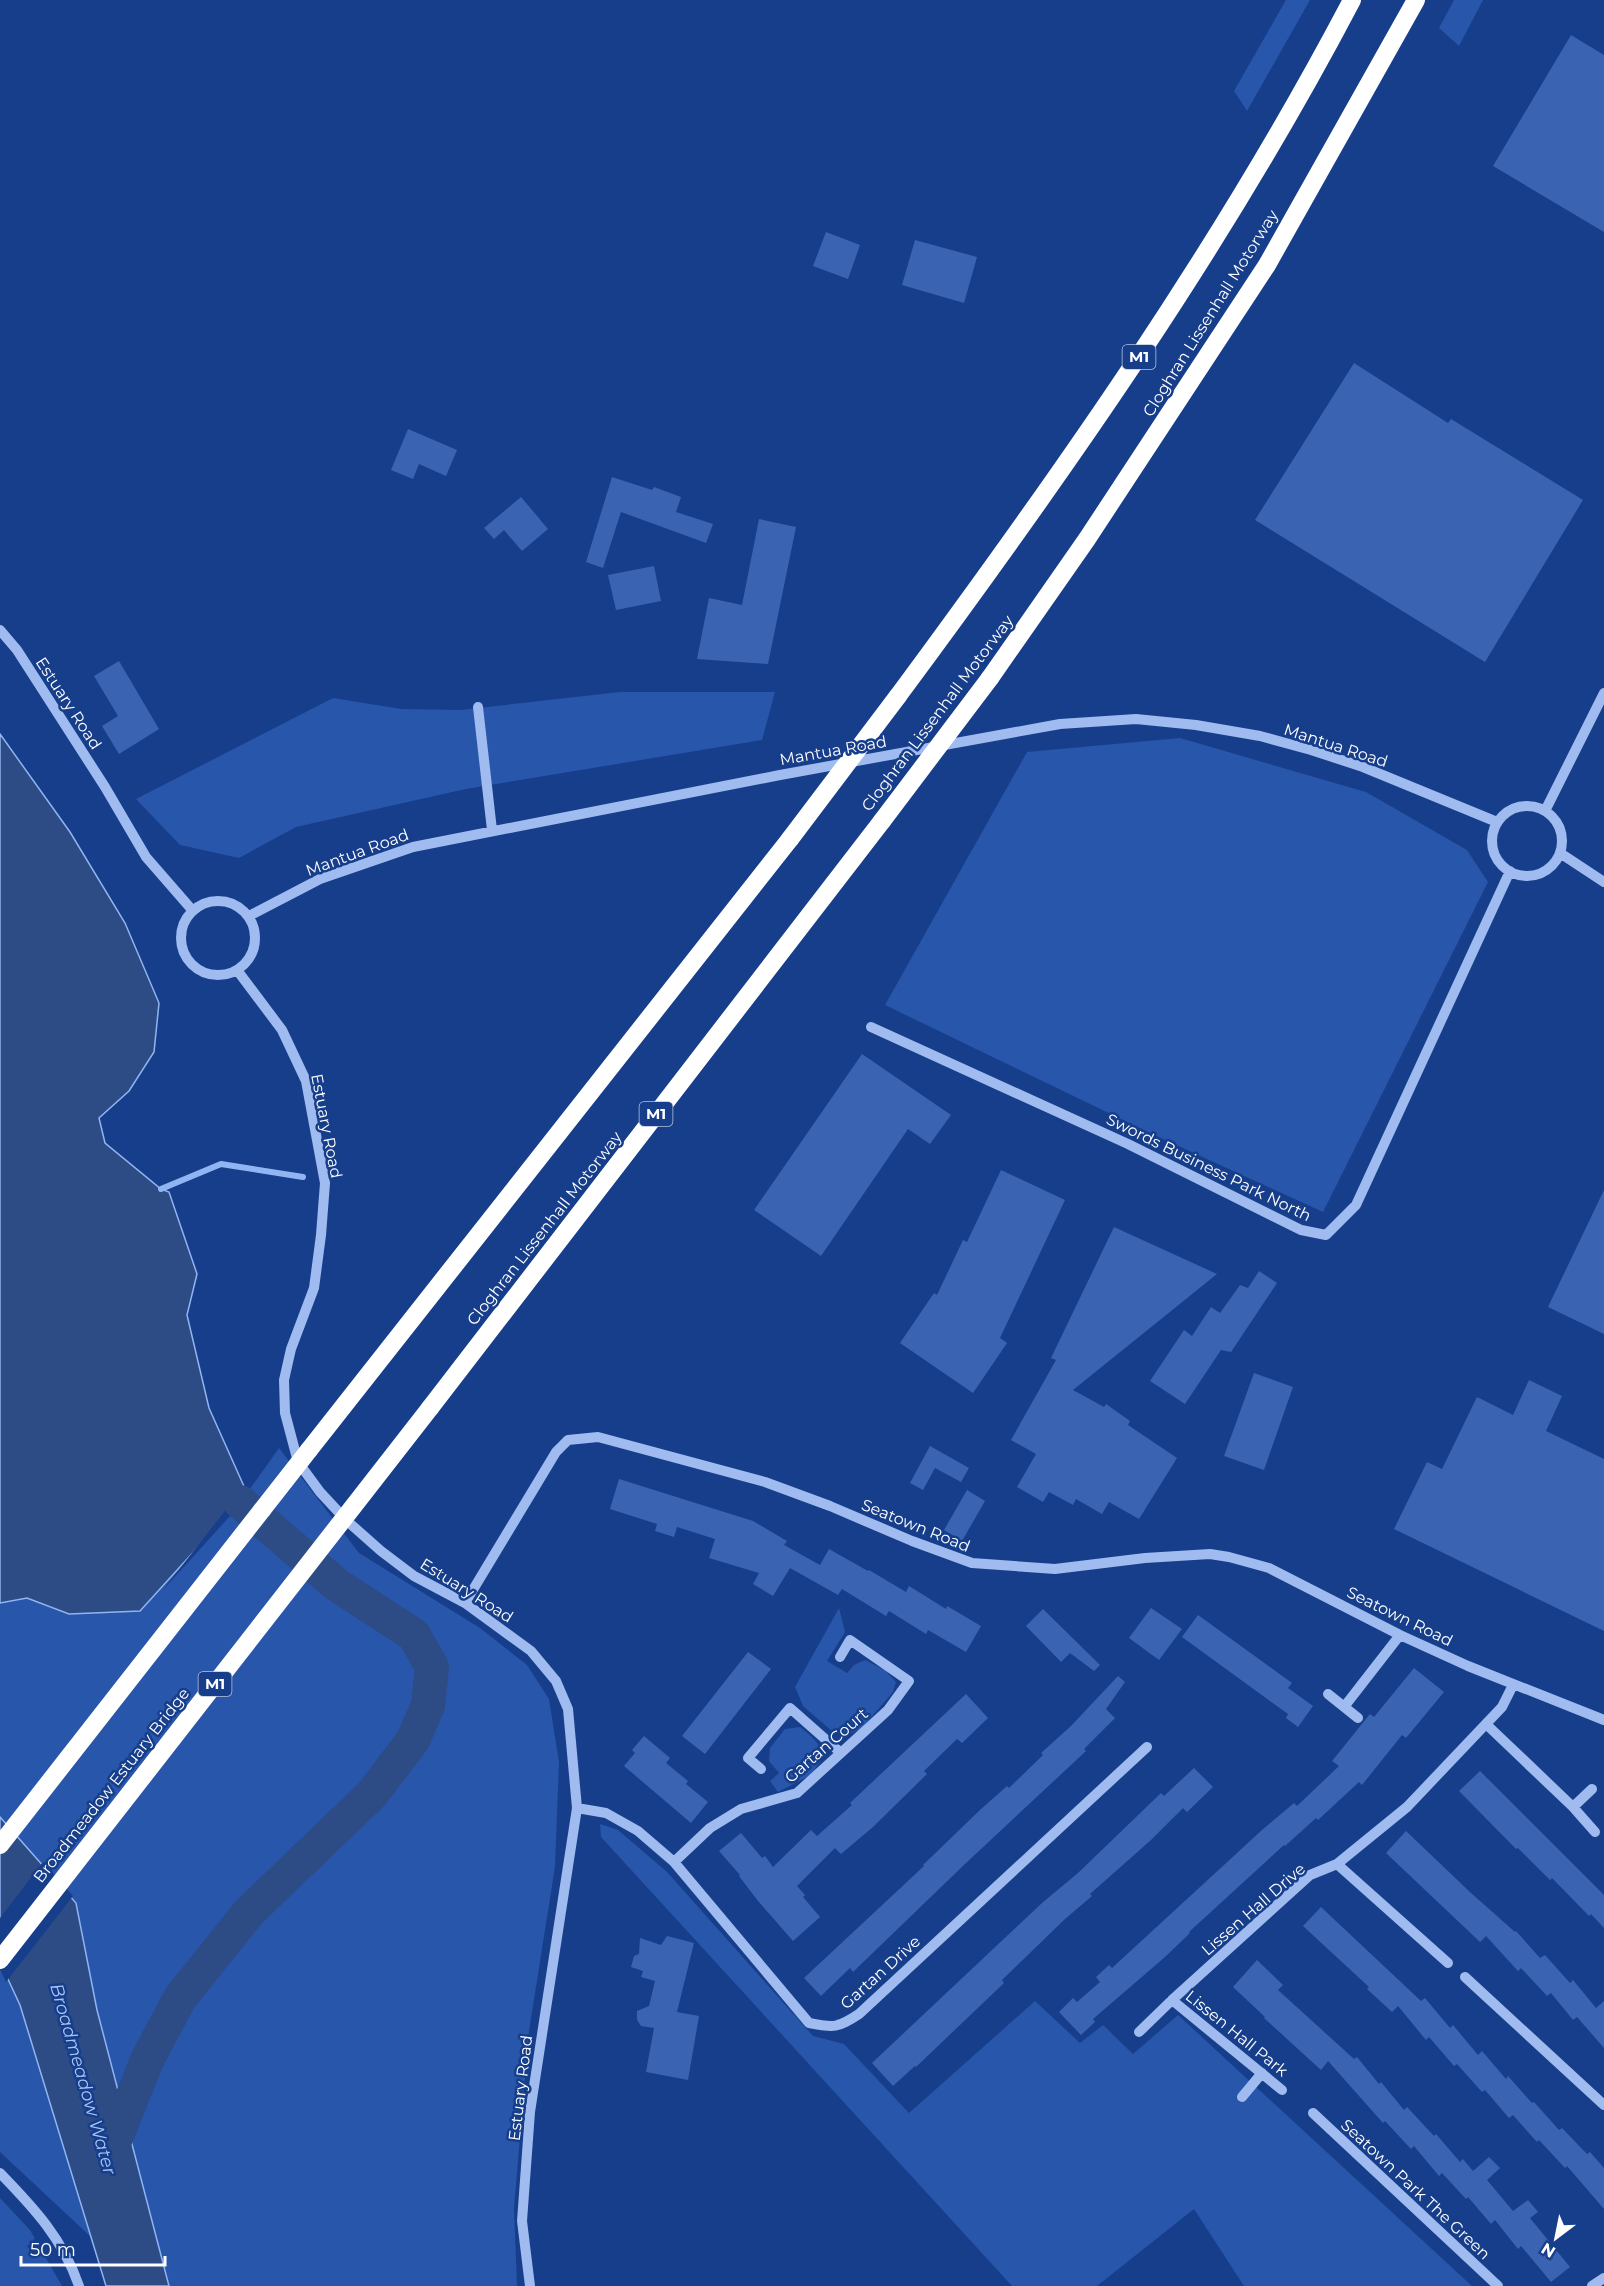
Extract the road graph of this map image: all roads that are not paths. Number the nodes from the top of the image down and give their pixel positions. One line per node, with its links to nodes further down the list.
1 (1352, 0): 33 (highway, M1, bridge)
2 (1416, 0): 16 (highway, Cloghran Lissenhall Motorway / M1, bridge)
3 (0, 630): 12 (street, Estuary Road)
4 (1604, 693): 6 (street)
5 (478, 707): 8 (street)
6 (1545, 811): 7 (street); 9 (street)
7 (1497, 822): 8 (street, Mantua Road); 10 (street)
8 (492, 830): 13 (street, Mantua Road)
9 (1560, 853): 10 (street); 11 (street)
10 (1510, 871): 15 (street, Swords Business Park North)
11 (1604, 882)
12 (193, 911): 13 (street); 14 (street)
13 (249, 916): 14 (street)
14 (237, 970): 17 (street, Estuary Road)
15 (872, 1027)
16 (430, 1408): 36 (highway, Broadmeadow Estuary Bridge / M1, bridge)
17 (465, 1603): 18 (street, Seatown Road); 30 (street, Estuary Road)
18 (1400, 1635): 20 (street, Seatown Road); 22 (street)
19 (840, 1657): 27 (street, Gartan Court)
20 (1513, 1685): 24 (street, Seatown Road); 25 (street, Lissen Hall Drive)
21 (1328, 1694): 22 (street)
22 (1344, 1707): 23 (street)
23 (1358, 1718)
24 (1604, 1720)
25 (1486, 1725): 31 (street); 35 (street, Lissen Hall Drive)
26 (1147, 1747): 34 (street, Gartan Drive)
27 (841, 1753): 28 (street); 34 (street, Gartan Court)
28 (761, 1769)
29 (1592, 1789): 31 (street)
30 (577, 1808): 34 (street, Gartan Drive); 49 (street, Estuary Road)
31 (1573, 1808): 32 (street)
32 (1595, 1832)
33 (0, 1845)
34 (674, 1862)
35 (1337, 1864): 37 (street); 39 (street, Lissen Hall Drive)
36 (0, 1960)
37 (1448, 1963)
38 (1465, 1977): 44 (street)
39 (1172, 2000): 40 (street, Lissen Hall Drive); 41 (street, Lissen Hall Park)
40 (1139, 2032)
41 (1262, 2073): 42 (street, Lissen Hall Park); 43 (street)
42 (1282, 2090)
43 (1242, 2097)
44 (1604, 2105)
45 (1313, 2113): 50 (street, Seatown Park The Green)
46 (0, 2173): 48 (street)
47 (1604, 2278): 51 (street)
48 (79, 2286)
49 (530, 2286)
50 (1498, 2286)
51 (1592, 2286)

